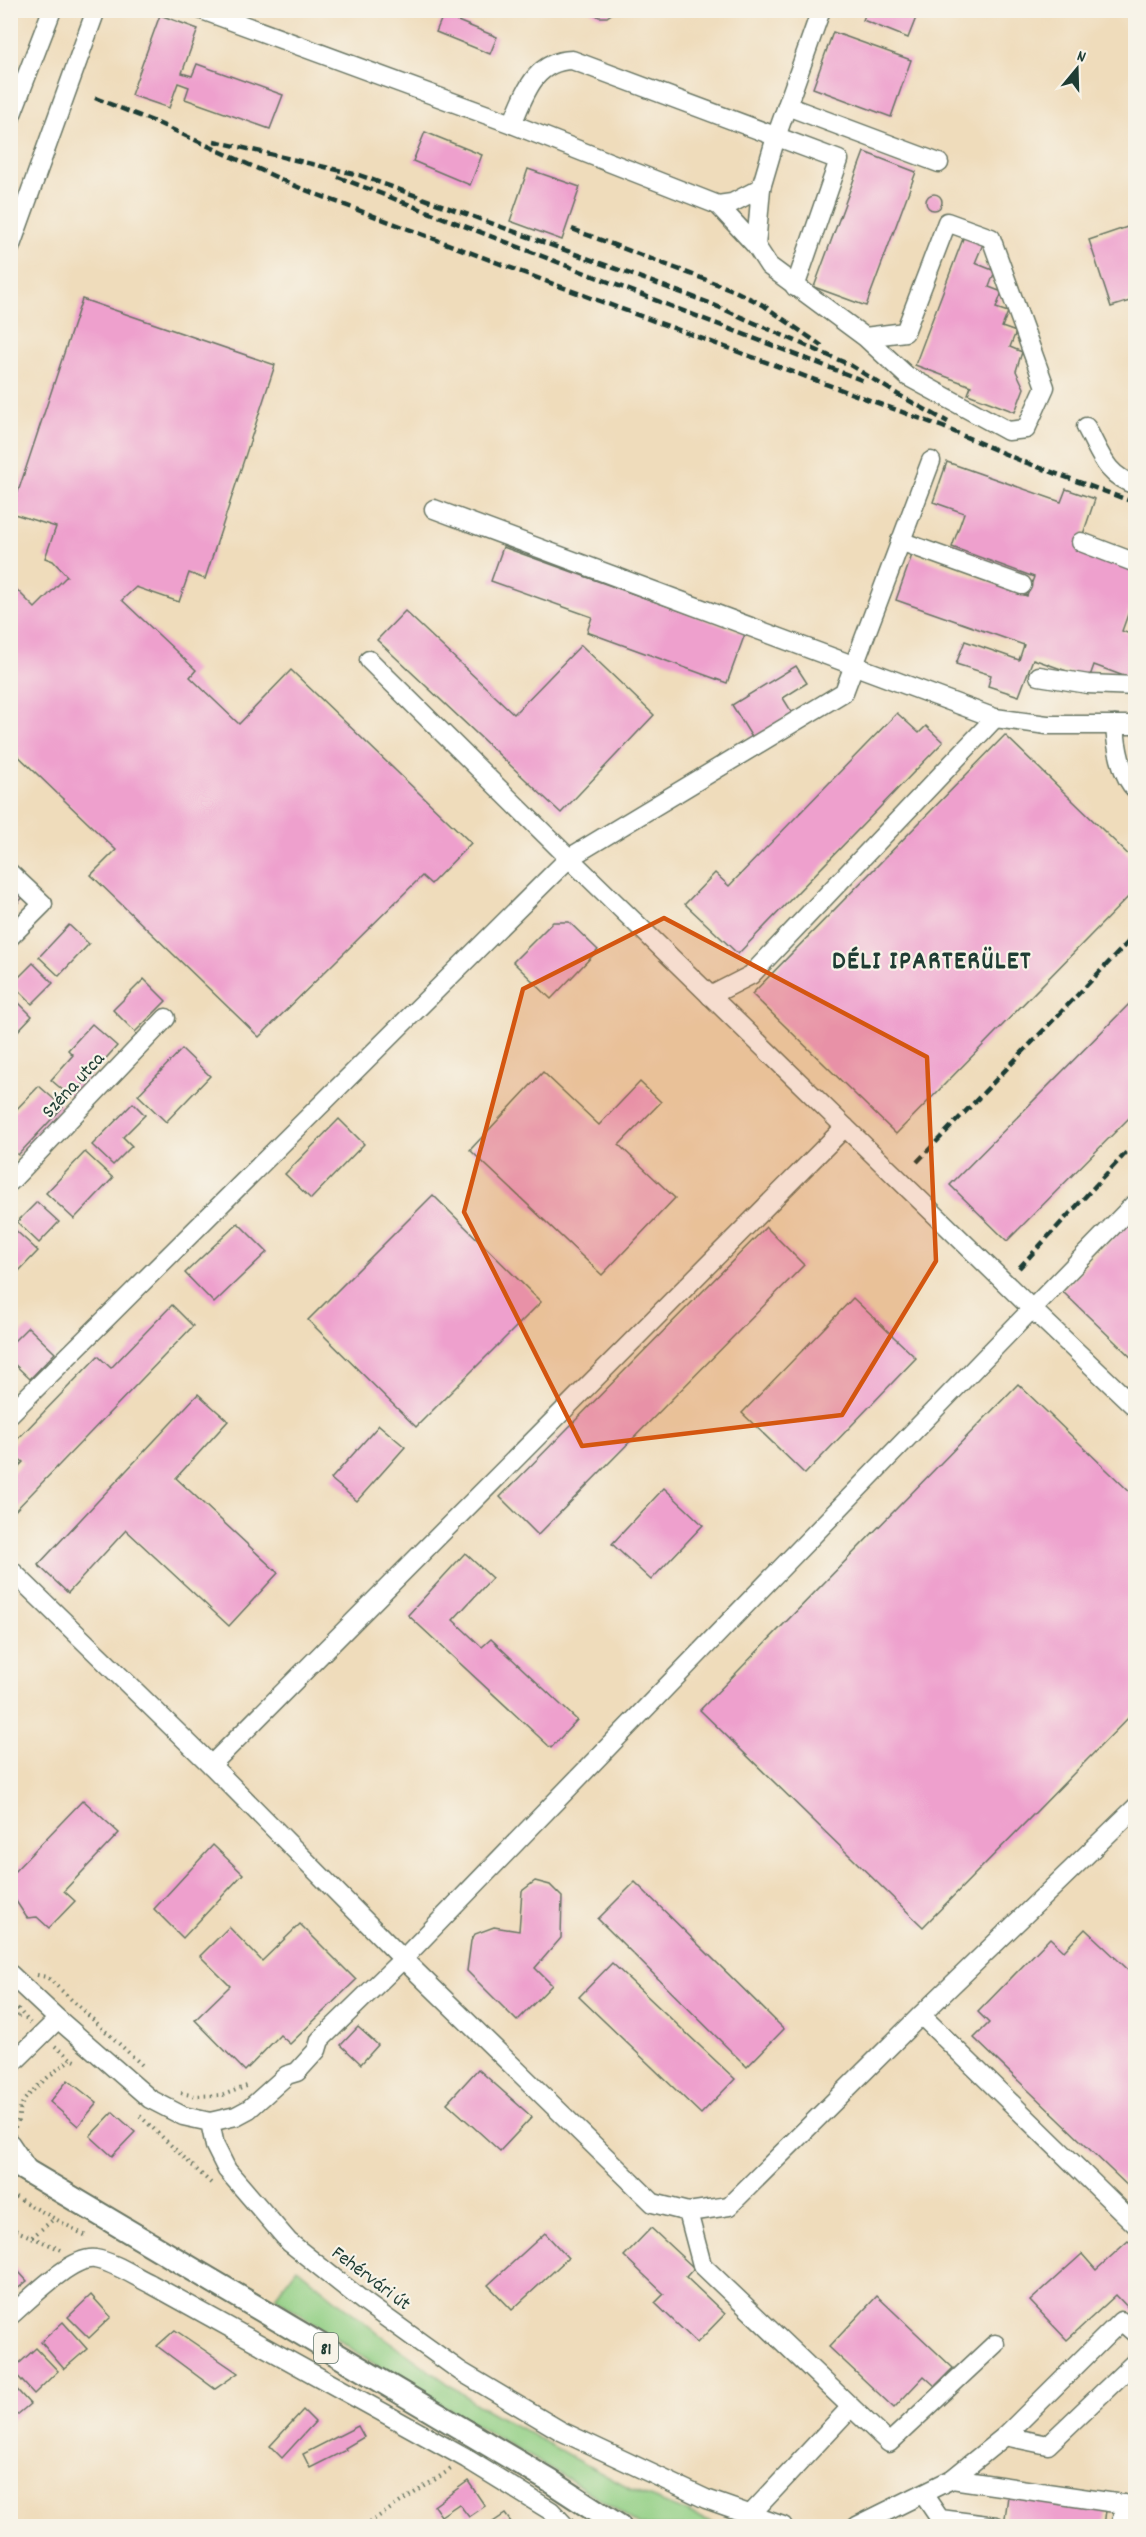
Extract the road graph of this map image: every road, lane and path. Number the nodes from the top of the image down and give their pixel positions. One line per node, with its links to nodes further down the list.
1 (52, 10): 6 (street)
2 (96, 10): 12 (street)
3 (202, 10): 7 (street)
4 (821, 10): 5 (street)
5 (787, 106): 8 (street); 9 (street)
6 (10, 118)
7 (512, 124): 8 (street); 11 (street)
8 (776, 137): 10 (street); 15 (street)
9 (939, 163)
10 (761, 188): 11 (street); 13 (street)
11 (718, 205): 13 (street)
12 (14, 225): 14 (street)
13 (756, 246): 15 (street)
14 (10, 248)
15 (795, 287): 16 (street)
16 (865, 337): 16 (street)
17 (1086, 427): 19 (street)
18 (931, 461): 21 (street)
19 (1136, 485)
20 (434, 509): 26 (street)
21 (900, 541): 24 (street); 26 (street)
22 (1081, 542): 23 (street)
23 (1136, 563)
24 (1022, 585)
25 (369, 660): 33 (street)
26 (855, 666): 29 (street); 33 (street)
27 (1040, 676): 28 (street)
28 (1136, 686)
29 (994, 718): 30 (street); 36 (street)
30 (1115, 725): 31 (street); 32 (street)
31 (1136, 725)
32 (1136, 790)
33 (569, 858): 36 (street); 43 (street)
34 (10, 873): 35 (street)
35 (10, 937)
36 (710, 996): 38 (street)
37 (166, 1018): 39 (street, Széna utca)
38 (845, 1127): 41 (street); 45 (street)
39 (10, 1182)
40 (1136, 1202): 41 (street)
41 (1032, 1309): 42 (street); 47 (street)
42 (1136, 1408)
43 (10, 1414)
44 (10, 1569): 45 (street)
45 (212, 1765): 47 (street)
46 (1136, 1807): 51 (street)
47 (403, 1959): 58 (street); 65 (street)
48 (10, 1974): 52 (street)
49 (47, 1977): 56 (path)
50 (20, 2014): 53 (path)
51 (921, 2015): 65 (street); 67 (street)
52 (58, 2019): 55 (street); 59 (street)
53 (10, 2026)
54 (76, 2056): 60 (path)
55 (10, 2066)
56 (144, 2067)
57 (178, 2092): 58 (path)
58 (261, 2098): 59 (street)
59 (210, 2122): 82 (street, Fehérvári út)
60 (10, 2132)
61 (10, 2143): 63 (street)
62 (10, 2161): 63 (main road, 81)
63 (30, 2172): 86 (main road, 81)
64 (10, 2194): 66 (path)
65 (688, 2212): 76 (street)
66 (54, 2219): 69 (path); 70 (path)
67 (1136, 2225)
68 (10, 2228): 69 (path)
69 (32, 2237): 71 (path)
70 (88, 2237)
71 (84, 2259): 72 (street); 78 (street)
72 (10, 2316)
73 (1136, 2334): 77 (street)
74 (995, 2344): 76 (street)
75 (1136, 2361): 77 (street)
76 (851, 2406): 82 (street)
77 (1005, 2436): 79 (street)
78 (467, 2459): 84 (path); 85 (street)
79 (952, 2479): 80 (street); 81 (street)
80 (923, 2494): 83 (street); 88 (street)
81 (1130, 2505): 90 (street)
82 (750, 2515): 87 (street, Fehérvári út)
83 (943, 2523): 89 (street)
84 (364, 2526)
85 (565, 2526)
86 (619, 2526)
87 (783, 2526)
88 (857, 2526)
89 (996, 2526)
90 (1121, 2526)

